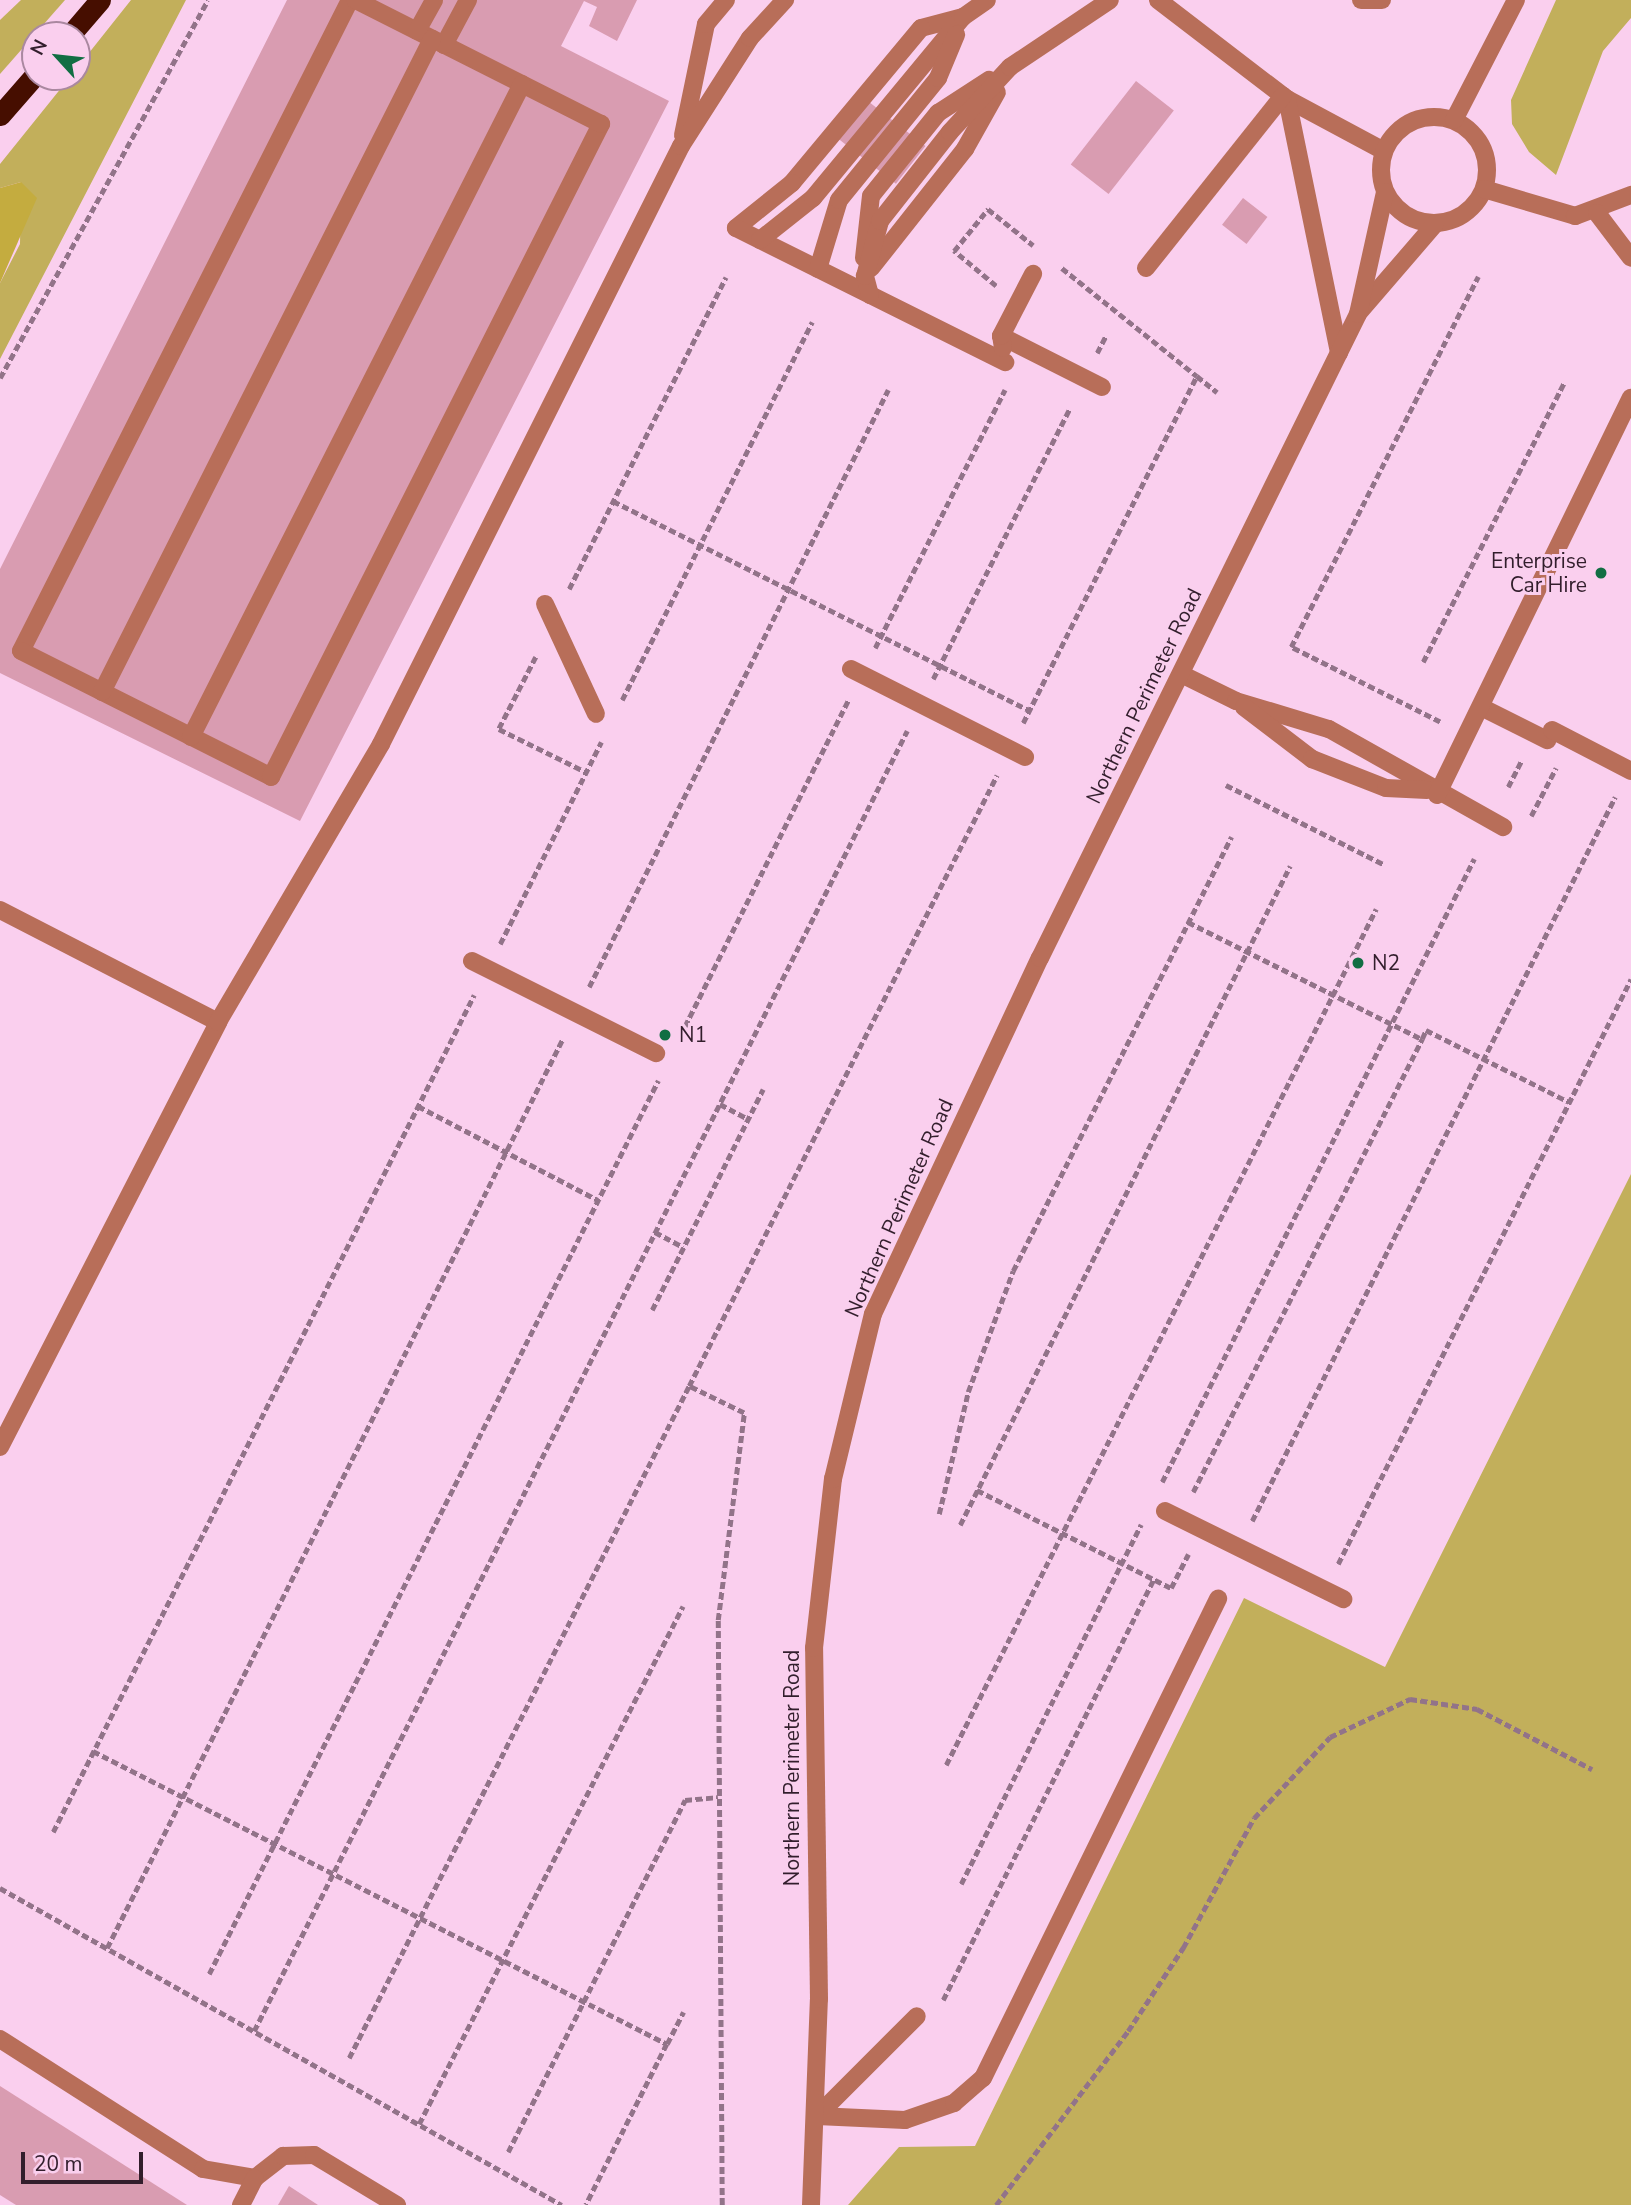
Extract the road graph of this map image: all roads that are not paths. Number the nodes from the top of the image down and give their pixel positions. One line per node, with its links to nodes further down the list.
1 (100, 0): 18 (highway)
2 (350, 0): 48 (street)
3 (356, 0): 20 (street)
4 (434, 0): 20 (street)
5 (468, 0): 20 (street)
6 (708, 0): 19 (street)
7 (717, 0): 19 (street)
8 (726, 0): 19 (street)
9 (768, 0): 21 (street)
10 (785, 0): 21 (street)
11 (987, 0): 17 (street)
12 (1110, 0): 39 (street)
13 (1158, 0): 24 (street)
14 (1361, 0): 15 (street)
15 (1382, 0)
16 (1516, 0): 26 (street)
17 (963, 17): 34 (street); 34 (street); 37 (street)
18 (81, 21)
19 (706, 24): 27 (street)
20 (431, 38): 22 (street); 48 (street)
21 (750, 38): 27 (street)
22 (522, 84): 52 (street); 52 (street)
23 (21, 91): 25 (highway)
24 (1285, 98): 28 (street); 36 (street); 42 (street)
25 (0, 115)
26 (1454, 120): 28 (street); 29 (street)
27 (681, 146): 59 (street)
28 (1384, 151): 30 (street)
29 (1484, 189): 32 (street); 33 (street)
30 (1385, 192): 33 (street); 40 (street, Northern Perimeter Road)
31 (1631, 195): 32 (street)
32 (1597, 213): 35 (street)
33 (1435, 224): 40 (street, Northern Perimeter Road)
34 (760, 240): 37 (street)
35 (1631, 258)
36 (1146, 268)
37 (818, 269): 39 (street)
38 (1033, 274): 41 (street)
39 (870, 295): 41 (street)
40 (1358, 314): 42 (street, Northern Perimeter Road)
41 (1001, 336): 43 (street)
42 (1339, 353): 47 (street, Northern Perimeter Road)
43 (1102, 387)
44 (1631, 398): 50 (street)
45 (545, 604): 51 (street)
46 (857, 672): 53 (street)
47 (1181, 674): 49 (street); 67 (street, Northern Perimeter Road)
48 (102, 692): 52 (street)
49 (1236, 701): 55 (street); 55 (street)
50 (1483, 708): 54 (street); 55 (street)
51 (596, 714)
52 (191, 737)
53 (1017, 753)
54 (1631, 771)
55 (1432, 792): 56 (street)
56 (1503, 827)
57 (0, 910): 59 (street)
58 (480, 965): 60 (street)
59 (218, 1022): 61 (street)
60 (656, 1054)
61 (0, 1447)
62 (1165, 1511): 64 (street)
63 (1218, 1599): 67 (street)
64 (1343, 1600)
65 (917, 2016): 67 (street)
66 (0, 2039): 68 (street)
67 (817, 2116): 71 (street, Northern Perimeter Road)
68 (255, 2178): 69 (street); 70 (street)
69 (241, 2205)
70 (397, 2205)
71 (811, 2205)

